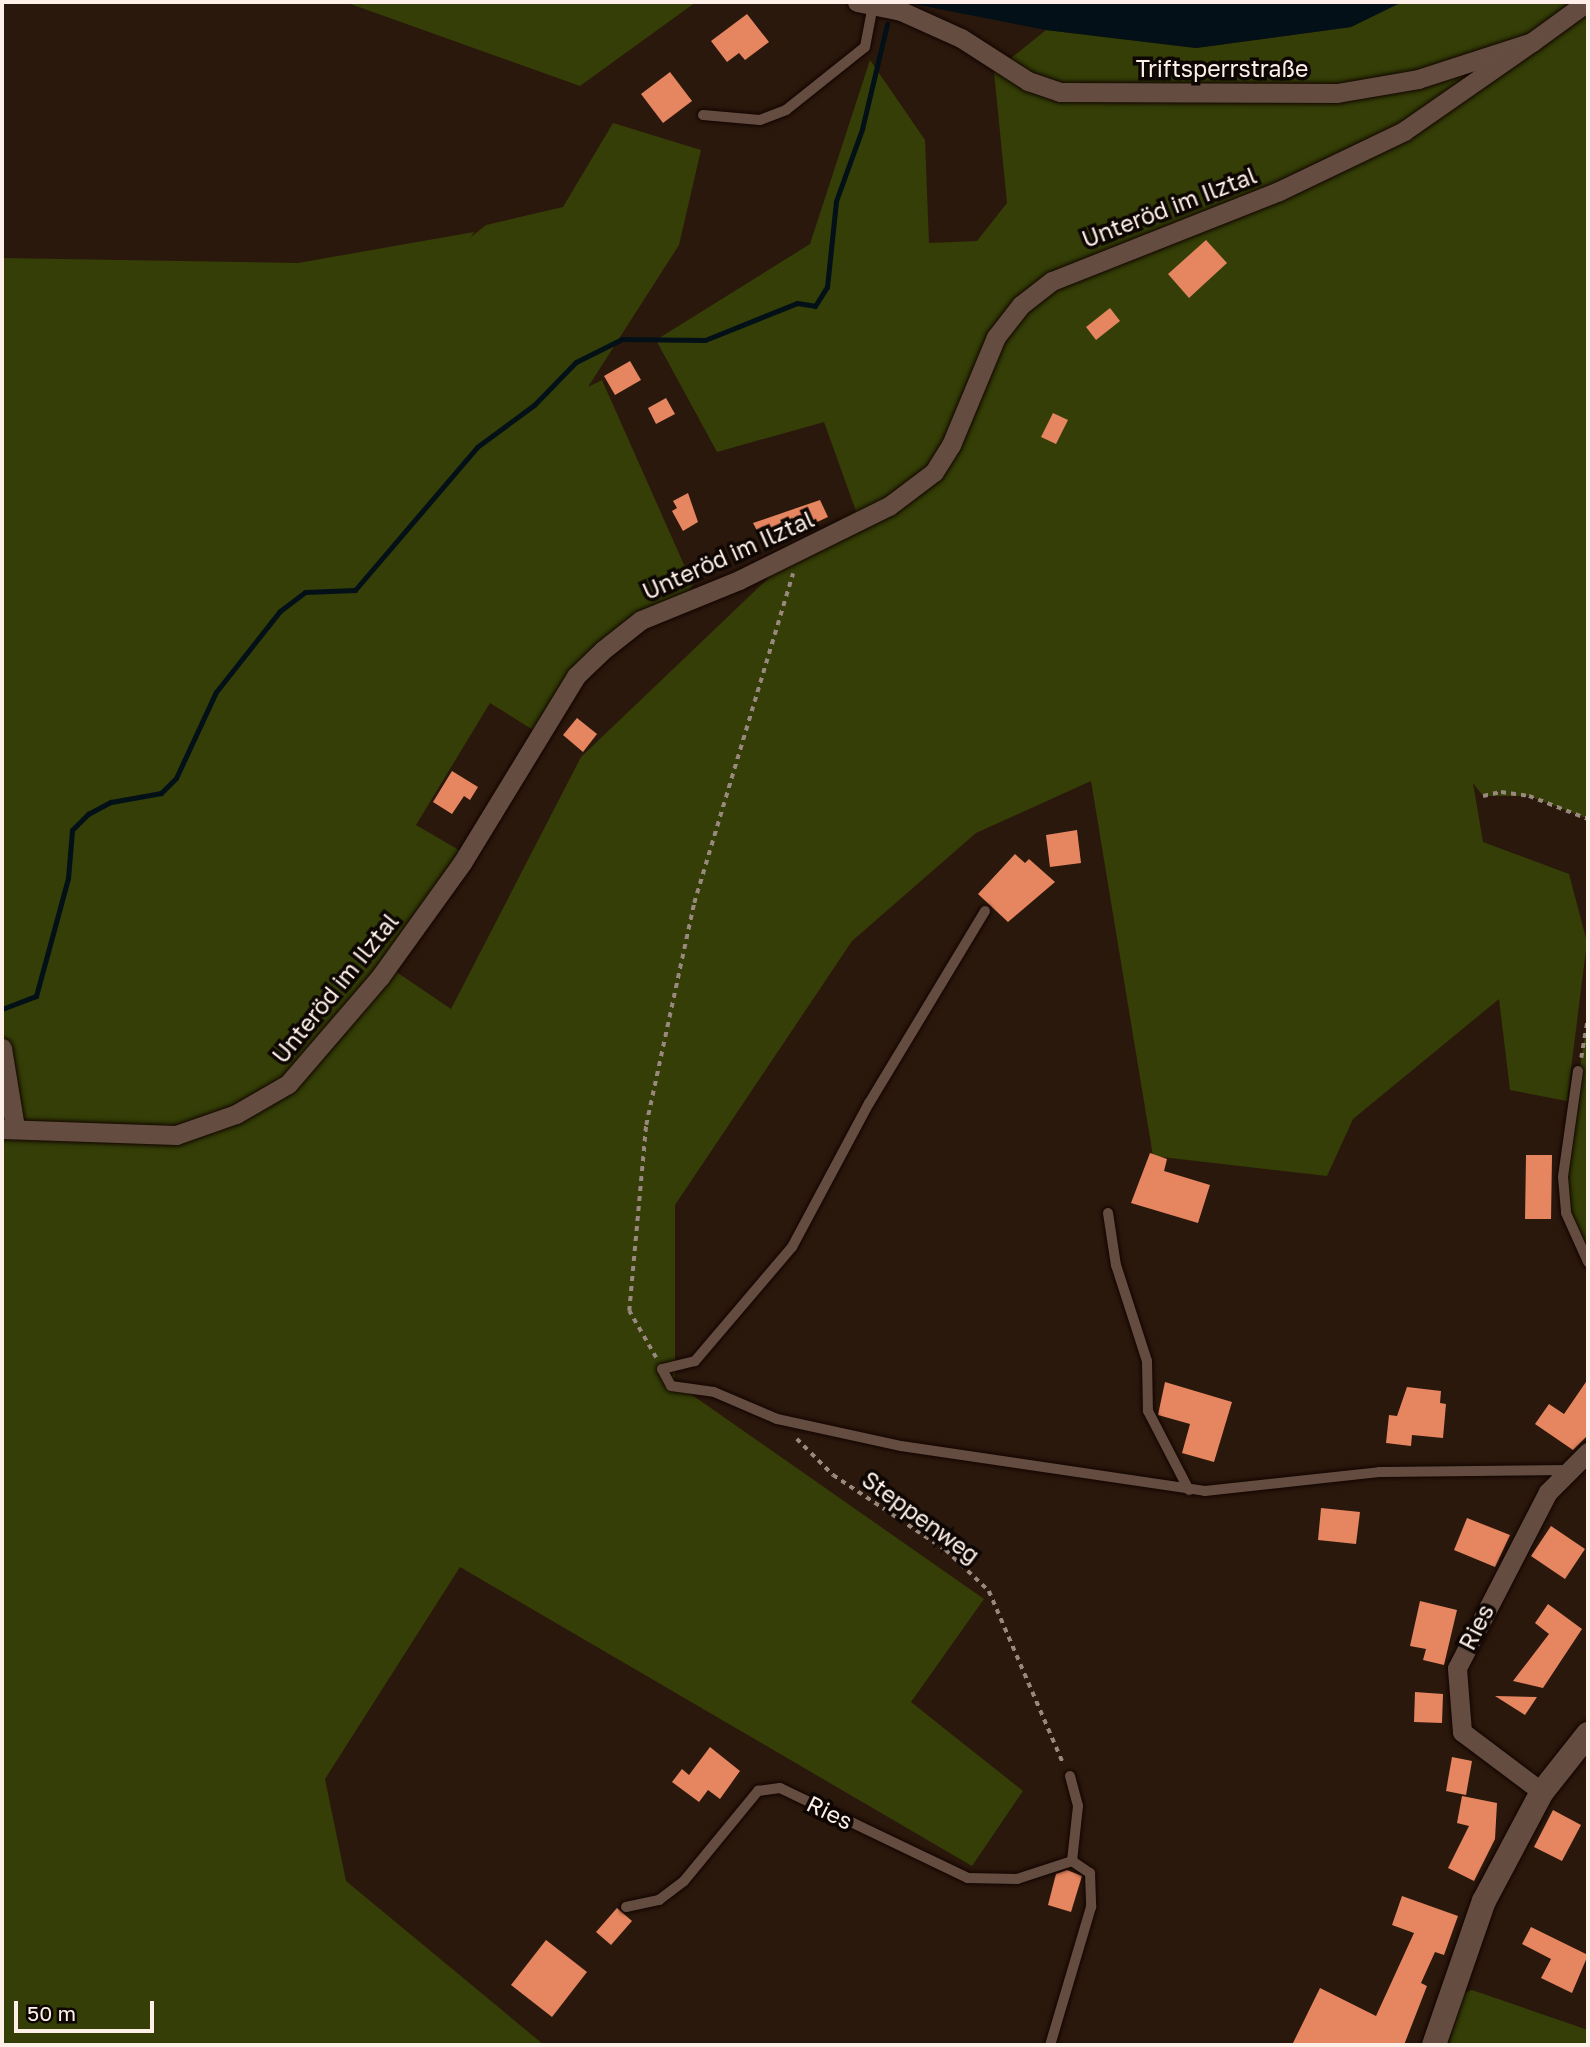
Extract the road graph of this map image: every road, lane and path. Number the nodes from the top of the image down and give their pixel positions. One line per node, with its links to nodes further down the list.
1 (1587, 2): 3 (street, Triftsperrstraße)
2 (865, 3): 3 (street, Triftsperrstraße); 4 (lane)
3 (1532, 42): 5 (street, Unteröd im Ilztal)
4 (702, 115)
5 (800, 548): 12 (street, Unteröd im Ilztal); 15 (path)
6 (1483, 796): 7 (path)
7 (1588, 818)
8 (985, 911): 15 (lane)
9 (1588, 1016): 11 (path)
10 (2, 1048): 12 (street)
11 (1578, 1070): 14 (lane)
12 (8, 1128)
13 (1108, 1213): 19 (lane)
14 (1588, 1262)
15 (662, 1369): 16 (lane)
16 (777, 1419): 19 (lane); 21 (path, Steppenweg)
17 (1588, 1452): 18 (street, Ries)
18 (1568, 1470): 19 (lane); 22 (street, Ries)
19 (1189, 1490)
20 (1588, 1734): 22 (street)
21 (1070, 1776): 23 (lane)
22 (1542, 1792): 26 (street)
23 (1072, 1861): 24 (lane, Ries); 25 (lane)
24 (626, 1908)
25 (1050, 2045)
26 (1434, 2045)

